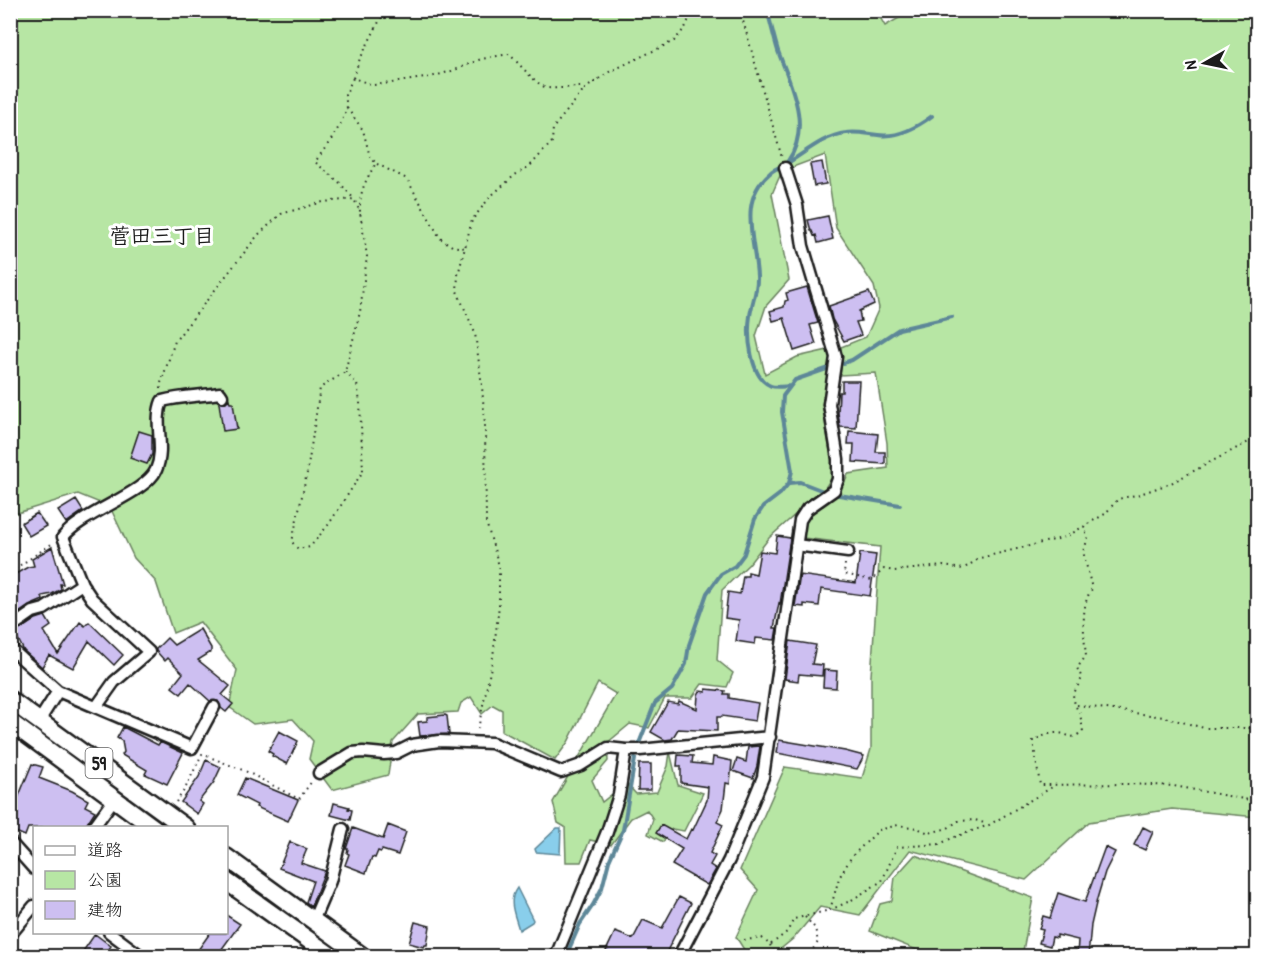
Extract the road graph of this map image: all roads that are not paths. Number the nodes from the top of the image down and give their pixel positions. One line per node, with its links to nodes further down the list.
1 (785, 168): 3 (street)
2 (222, 396): 5 (street)
3 (796, 545): 4 (street); 14 (street)
4 (848, 552)
5 (82, 584): 6 (street); 10 (street)
6 (10, 628)
7 (10, 648): 8 (street)
8 (58, 692): 10 (street); 12 (street)
9 (10, 700): 12 (main road, 59)
10 (97, 706): 11 (street)
11 (214, 707)
12 (39, 721): 20 (main road, 59)
13 (10, 722): 17 (main road, 59)
14 (770, 737): 15 (street); 34 (street)
15 (626, 750): 16 (street); 33 (street)
16 (319, 773)
17 (114, 799): 18 (street); 19 (main road, 59)
18 (94, 826)
19 (151, 826)
20 (183, 826)
21 (343, 829): 27 (street)
22 (10, 842): 24 (street)
23 (228, 858): 27 (main road)
24 (33, 868)
25 (228, 882): 31 (main road)
26 (33, 907): 29 (street)
27 (313, 921): 32 (main road)
28 (110, 934): 30 (street)
29 (10, 935)
30 (141, 957)
31 (331, 957)
32 (362, 957)
33 (556, 957)
34 (679, 957)

